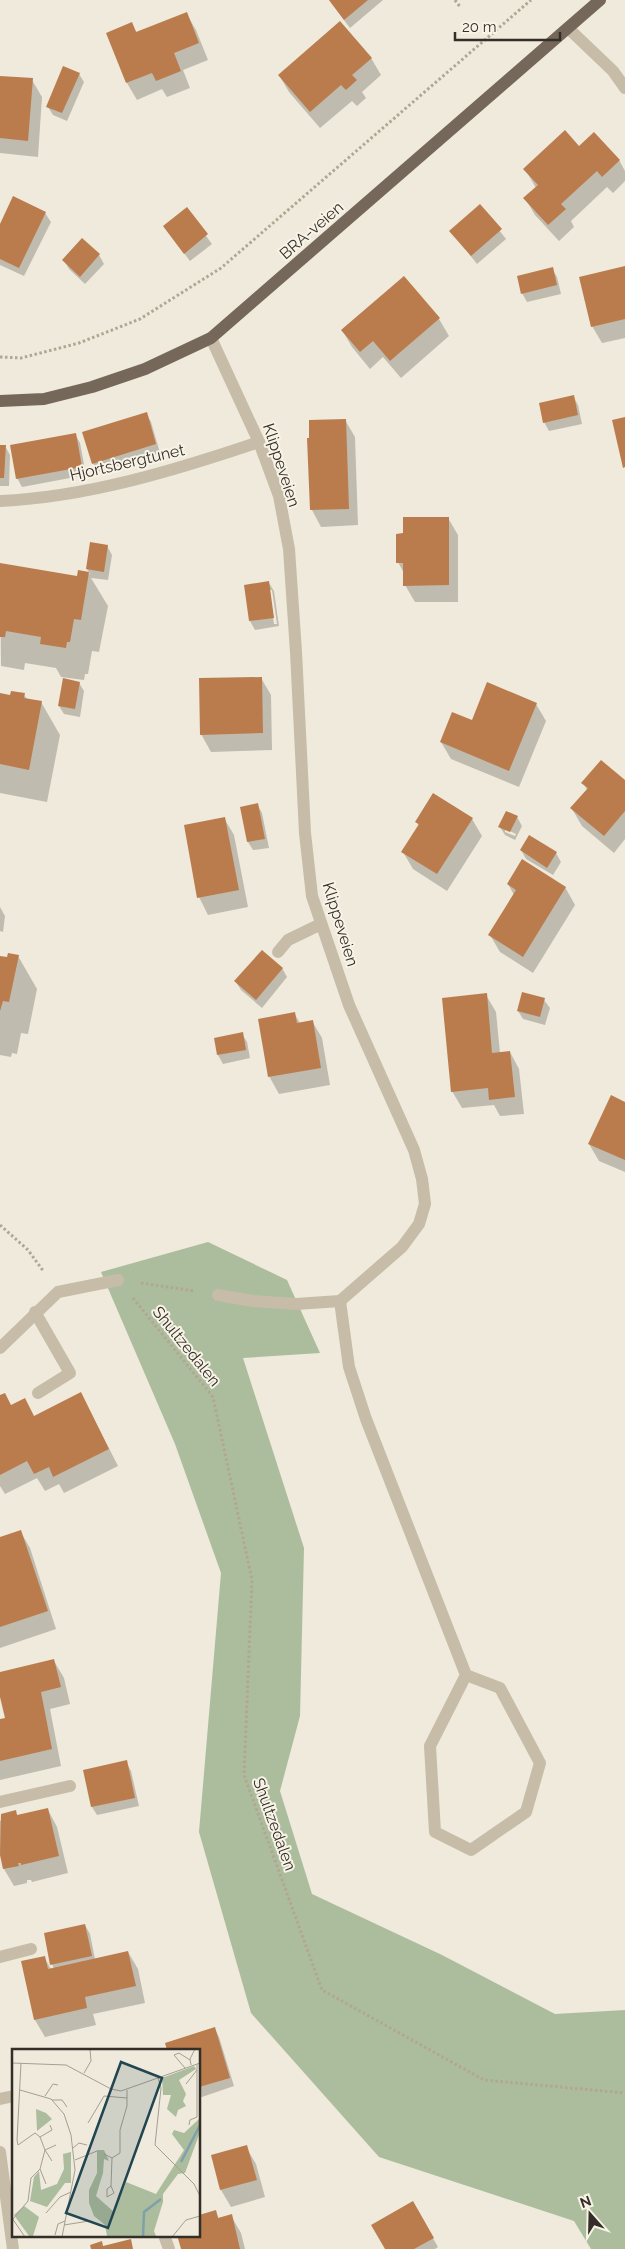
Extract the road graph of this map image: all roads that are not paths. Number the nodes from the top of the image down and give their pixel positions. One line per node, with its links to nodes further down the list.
1 (600, 0): 2 (main road, BRA-veien)
2 (568, 28): 3 (street); 4 (main road, BRA-veien)
3 (625, 88)
4 (211, 338): 5 (main road, BRA-veien); 6 (street, Klippeveien)
5 (0, 401)
6 (259, 442): 7 (street, Hjortsbergtunet); 8 (street, Klippeveien)
7 (0, 501)
8 (321, 924): 9 (street); 12 (street, Klippeveien)
9 (278, 952)
10 (118, 1280): 13 (street)
11 (218, 1295): 12 (street)
12 (340, 1301): 16 (street)
13 (35, 1312): 14 (street); 15 (street)
14 (0, 1348)
15 (38, 1393)
16 (466, 1675): 16 (street)
17 (70, 1786): 18 (street)
18 (0, 1802)
19 (31, 1949): 20 (street)
20 (0, 1957)
21 (0, 2152): 23 (street)
22 (164, 2236): 24 (street)
23 (13, 2249)
24 (169, 2249)

